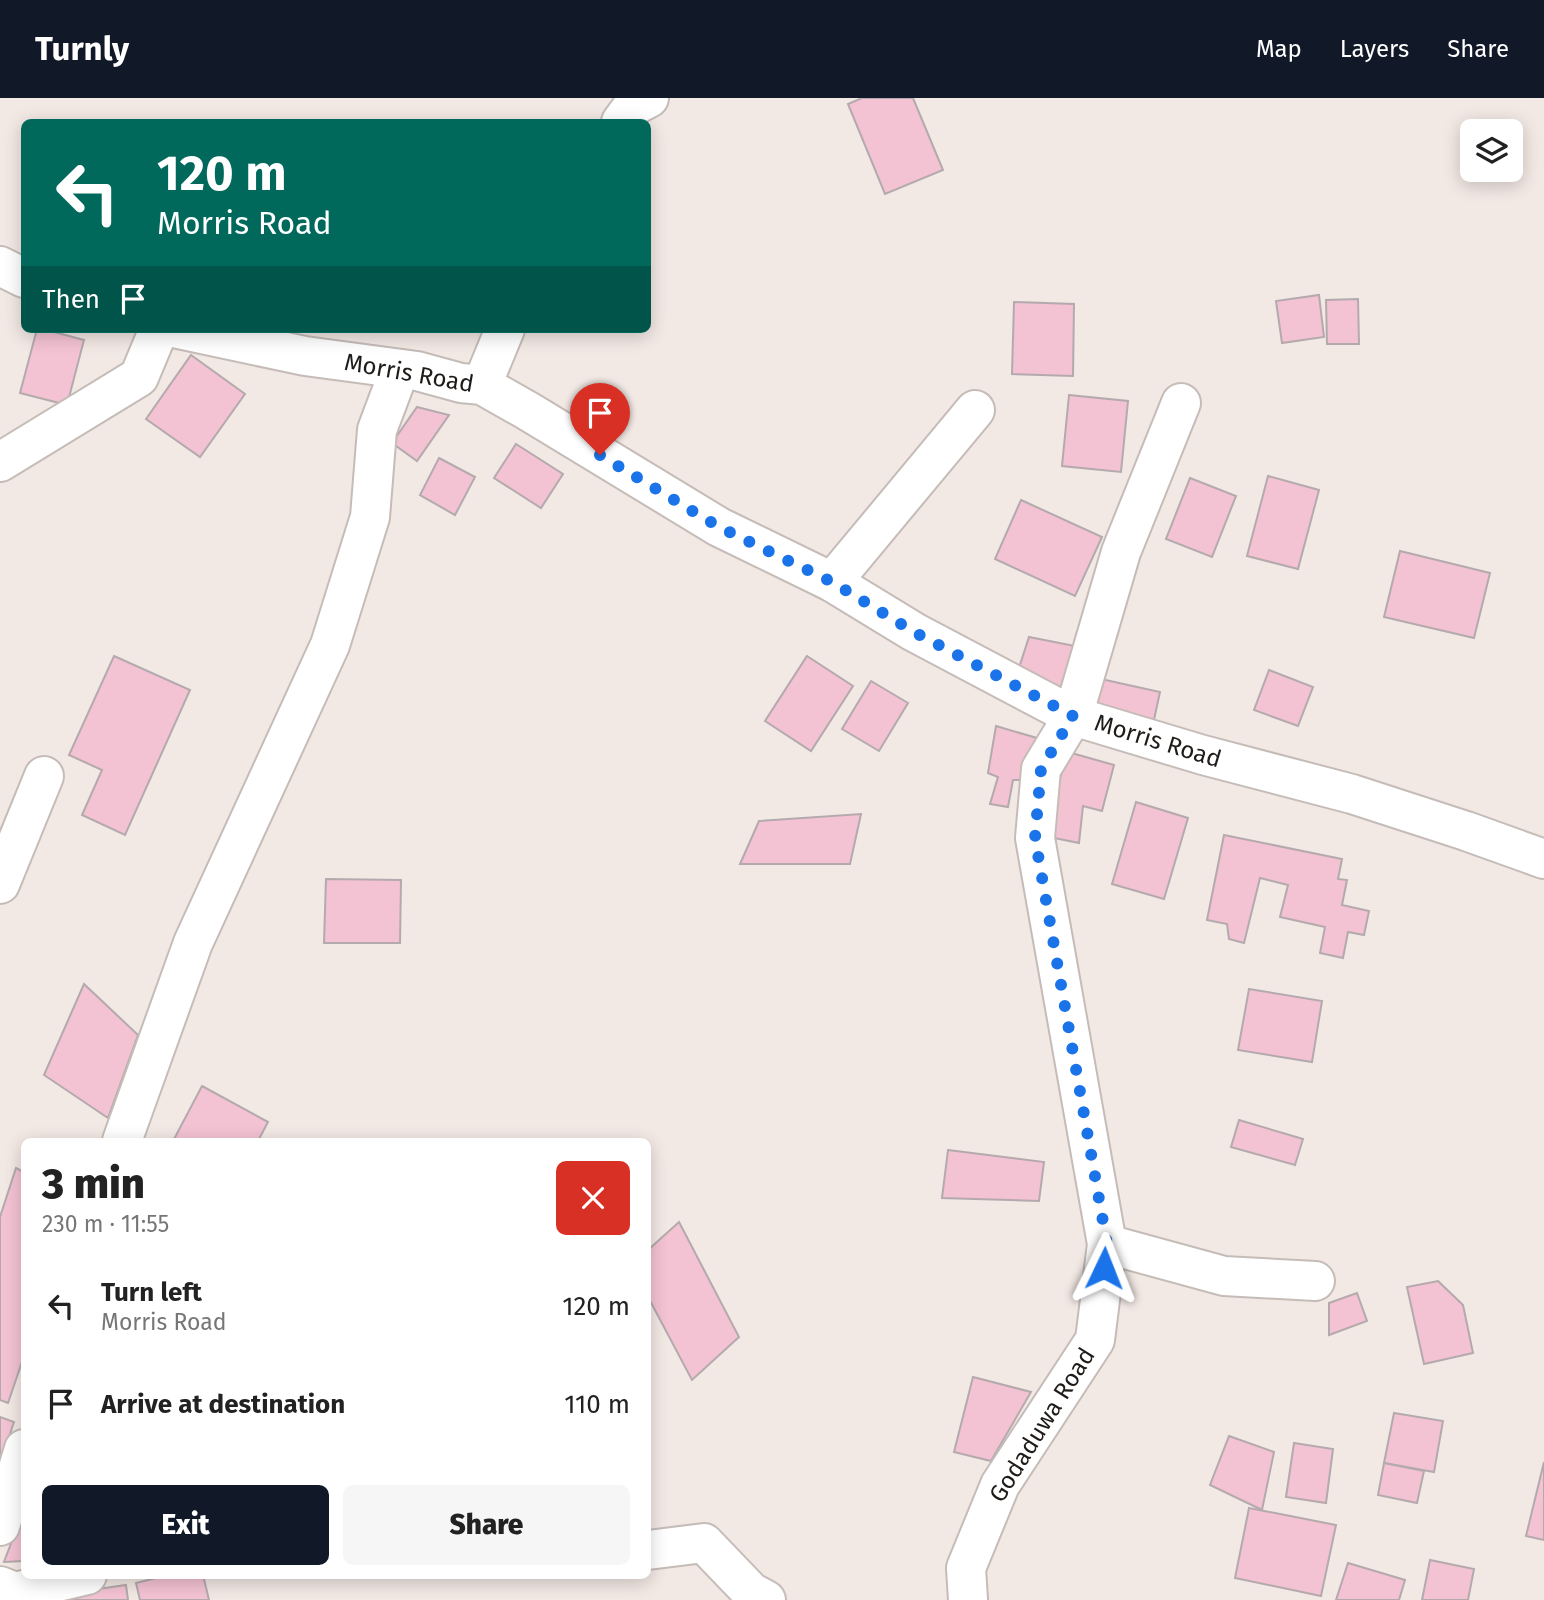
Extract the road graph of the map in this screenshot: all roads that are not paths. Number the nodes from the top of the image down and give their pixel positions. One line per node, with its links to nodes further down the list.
1 (649, 98): 2 (street)
2 (623, 119)
3 (0, 266): 4 (street)
4 (21, 276)
5 (157, 333): 12 (street)
6 (197, 333): 8 (street, Morris Road)
7 (503, 333): 9 (street)
8 (400, 369): 9 (street, Morris Road); 18 (street)
9 (482, 385): 13 (street, Morris Road)
10 (1181, 403): 14 (street, Godaduwa Road)
11 (975, 410): 13 (street)
12 (0, 462)
13 (832, 582): 14 (street, Morris Road)
14 (1073, 716): 16 (street, Morris Road); 19 (street, Godaduwa Road)
15 (44, 776): 17 (street)
16 (1544, 859)
17 (0, 884)
18 (123, 1138)
19 (1107, 1244): 20 (street); 27 (street, Godaduwa Road)
20 (1315, 1281)
21 (21, 1458): 22 (street)
22 (0, 1526)
23 (651, 1550): 26 (street)
24 (70, 1579): 25 (street)
25 (0, 1586)
26 (766, 1600)
27 (968, 1600)

